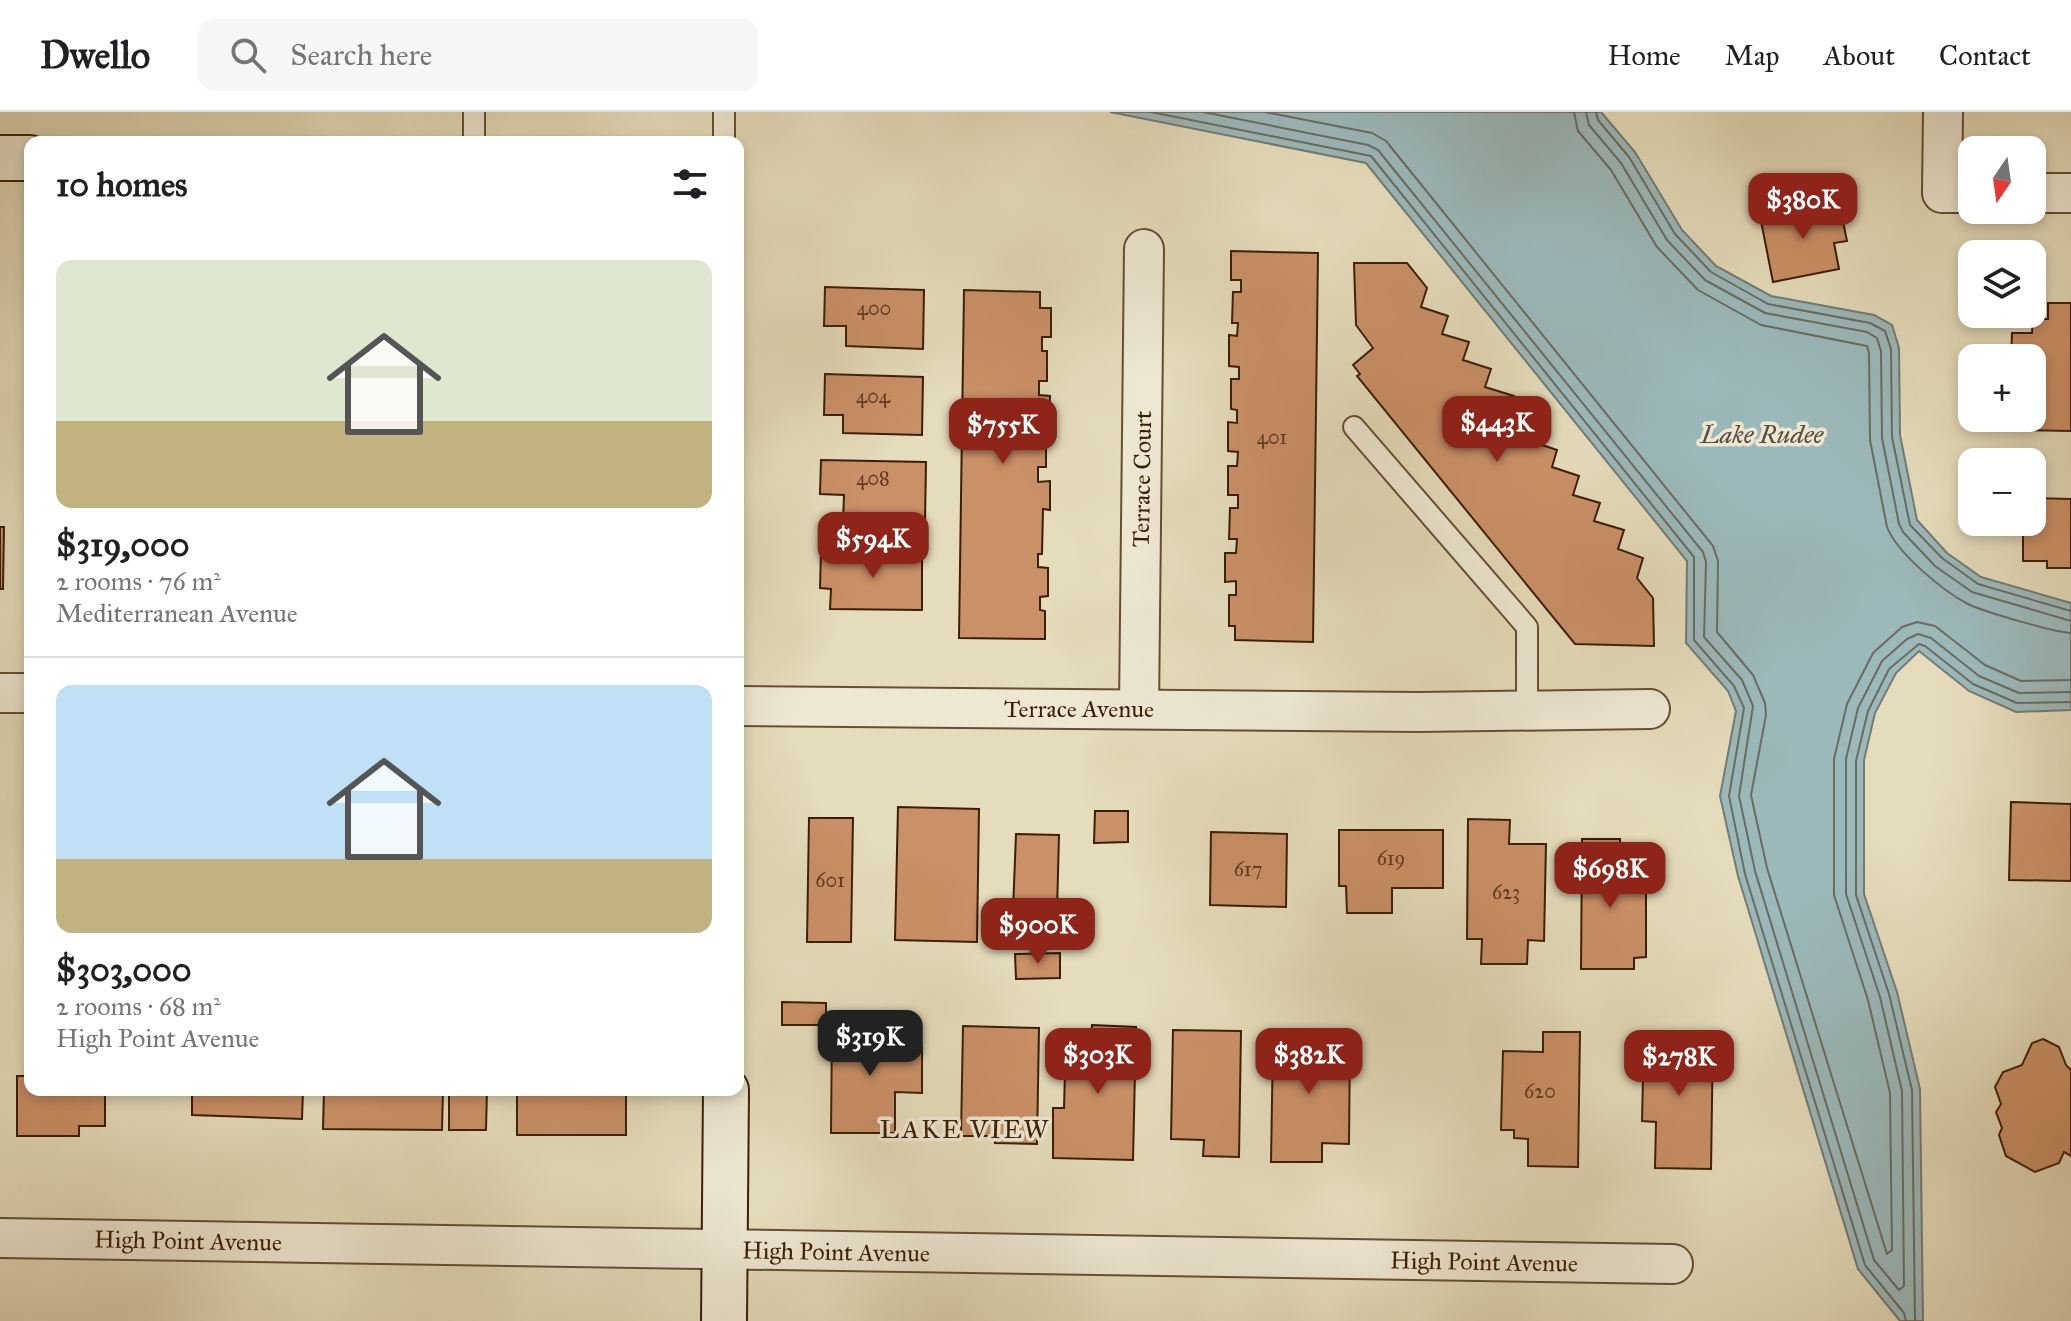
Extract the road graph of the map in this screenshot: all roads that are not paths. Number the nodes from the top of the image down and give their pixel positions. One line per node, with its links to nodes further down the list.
1 (474, 112): 4 (lane)
2 (724, 112): 5 (lane)
3 (1943, 112): 8 (street)
4 (474, 136)
5 (724, 136)
6 (0, 158): 7 (street)
7 (24, 158)
8 (1957, 193)
9 (2046, 193): 10 (street)
10 (2071, 193)
11 (1144, 249): 16 (street, Terrace Court)
12 (1354, 427): 18 (lane)
13 (0, 693): 14 (street)
14 (24, 693)
15 (744, 706): 16 (street, Terrace Avenue)
16 (1139, 709): 18 (street, Terrace Avenue)
17 (1650, 709): 18 (street)
18 (1527, 710)
19 (726, 1096): 21 (street)
20 (0, 1238): 21 (street, High Point Avenue)
21 (724, 1250): 22 (street, High Point Avenue); 23 (street)
22 (1673, 1264)
23 (724, 1321)

